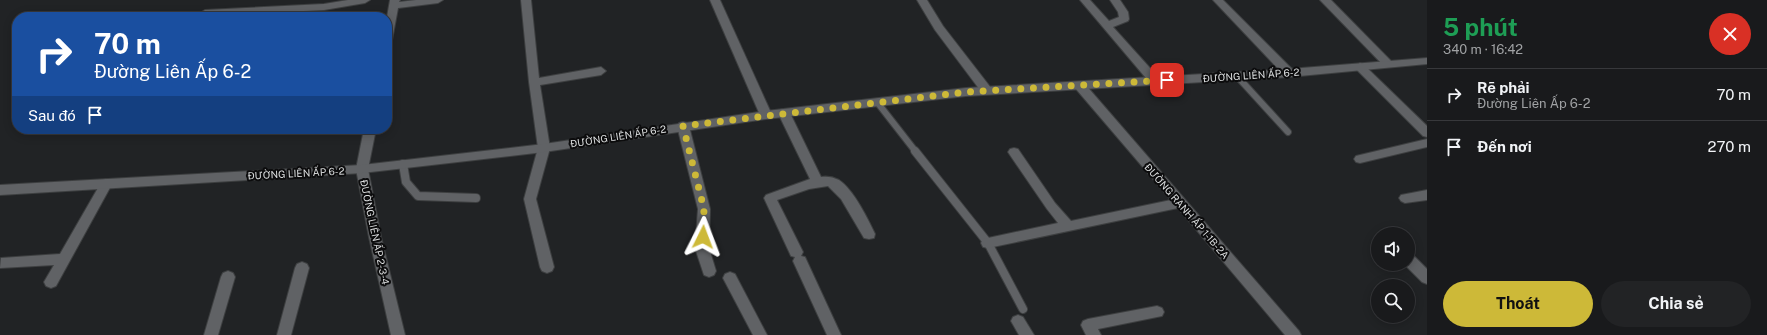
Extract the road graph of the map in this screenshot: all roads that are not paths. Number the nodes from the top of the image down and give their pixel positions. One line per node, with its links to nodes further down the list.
1 (365, 0): 11 (street)
2 (438, 0): 10 (street)
3 (526, 0): 21 (street)
4 (716, 0): 26 (street)
5 (922, 0): 23 (street)
6 (1085, 0): 13 (street)
7 (1115, 0): 13 (street)
8 (1218, 0): 18 (street)
9 (1325, 0): 15 (street)
10 (394, 3): 12 (street)
11 (225, 12)
12 (392, 14)
13 (1108, 25): 20 (street)
14 (1427, 61): 15 (street, ĐƯỜNG LIÊN ẤP 6-2)
15 (1389, 65): 16 (street, ĐƯỜNG LIÊN ẤP 6-2)
16 (1360, 67): 18 (street, ĐƯỜNG LIÊN ẤP 6-2); 29 (street)
17 (601, 71): 21 (street)
18 (1289, 73): 19 (street, ĐƯỜNG LIÊN ẤP 6-2)
19 (1236, 75): 20 (street, ĐƯỜNG LIÊN ẤP 6-2); 28 (lane)
20 (1155, 81): 22 (street, ĐƯỜNG LIÊN ẤP 6-2)
21 (534, 82): 32 (street)
22 (1080, 86): 23 (street, ĐƯỜNG LIÊN ẤP 6-2); 43 (street, ĐƯỜNG RANH ẤP 1-1B-2A)
23 (987, 91): 24 (street, ĐƯỜNG LIÊN ẤP 6-2)
24 (877, 102): 25 (street, ĐƯỜNG LIÊN ẤP 6-2); 46 (lane)
25 (784, 113): 26 (street, ĐƯỜNG LIÊN ẤP 6-2); 37 (street)
26 (766, 115): 27 (street, ĐƯỜNG LIÊN ẤP 6-2)
27 (683, 126): 32 (street, ĐƯỜNG LIÊN ẤP 6-2); 52 (street)
28 (1288, 132)
29 (1427, 133)
30 (369, 134): 36 (street, ĐƯỜNG LIÊN ẤP 2-3-4)
31 (1427, 143): 34 (street)
32 (544, 148): 35 (street, ĐƯỜNG LIÊN ẤP 6-2); 50 (street)
33 (1014, 152): 44 (street)
34 (1360, 159)
35 (402, 164): 36 (street, ĐƯỜNG LIÊN ẤP 6-2); 41 (lane)
36 (362, 169): 38 (street, ĐƯỜNG LIÊN ẤP 6-2); 61 (street, ĐƯỜNG LIÊN ẤP 2-3-4)
37 (817, 182): 45 (street); 63 (street)
38 (106, 184): 39 (street, ĐƯỜNG LIÊN ẤP 6-2); 47 (street)
39 (0, 190)
40 (1427, 194): 42 (street)
41 (476, 198)
42 (1405, 198)
43 (1181, 203): 44 (street); 66 (street, ĐƯỜNG RANH ẤP 1-1B-2A)
44 (1069, 227): 46 (street)
45 (869, 234)
46 (988, 243): 58 (lane)
47 (64, 259): 48 (street); 56 (street)
48 (1, 263)
49 (1415, 266): 55 (street)
50 (547, 267)
51 (302, 268): 60 (street)
52 (709, 271)
53 (228, 277): 59 (street)
54 (730, 278): 62 (street)
55 (1427, 278)
56 (51, 282)
57 (1157, 312): 65 (street)
58 (1021, 315): 64 (street)
59 (211, 335)
60 (284, 335)
61 (398, 335)
62 (760, 335)
63 (834, 335)
64 (1027, 335)
65 (1094, 335)
66 (1294, 335)

